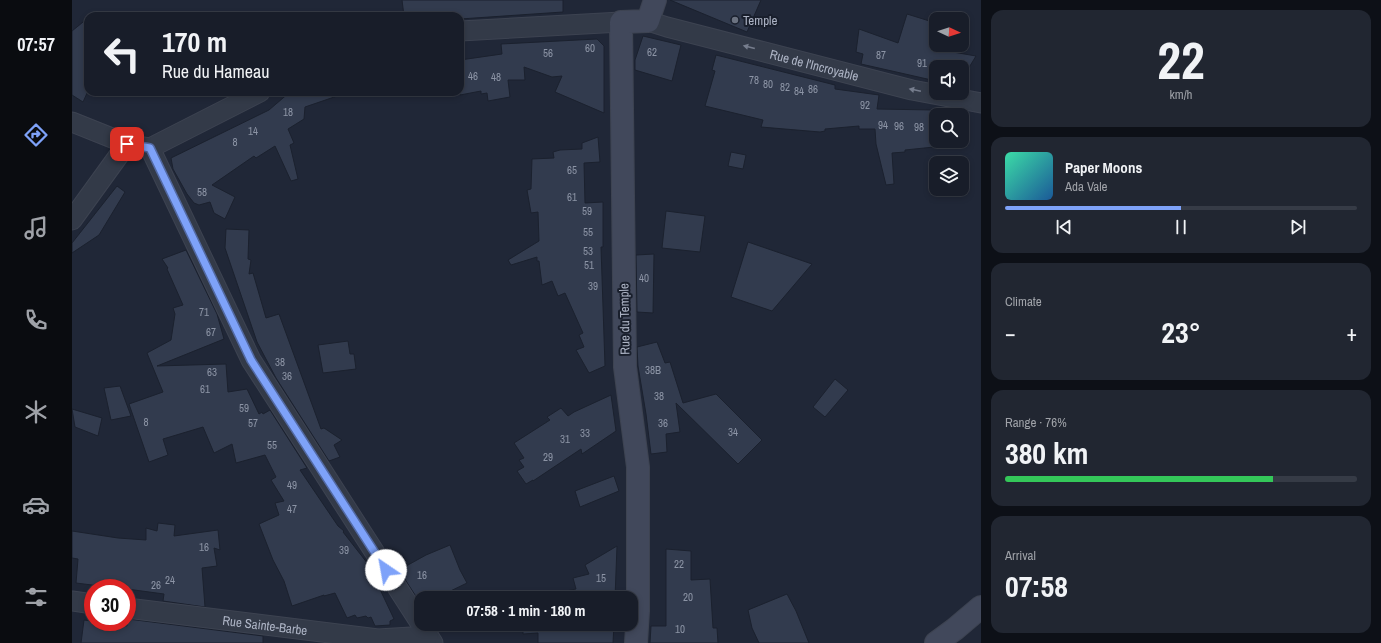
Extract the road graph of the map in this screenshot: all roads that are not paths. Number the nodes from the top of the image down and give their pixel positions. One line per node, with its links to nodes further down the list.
1 (655, 0): 2 (street)
2 (648, 21): 3 (street); 6 (street, Rue de l'Incroyable, one-way to 2)
3 (621, 22): 4 (street); 16 (street, Rue du Temple)
4 (464, 30)
5 (252, 96): 9 (street)
6 (981, 103)
7 (72, 122): 8 (street)
8 (127, 144): 9 (street); 10 (street)
9 (150, 148): 15 (street)
10 (72, 220)
11 (72, 601): 12 (street)
12 (84, 603)
13 (981, 607): 17 (street)
14 (136, 609): 15 (street, Rue Sainte-Barbe)
15 (430, 639)
16 (636, 643)
17 (936, 643)

